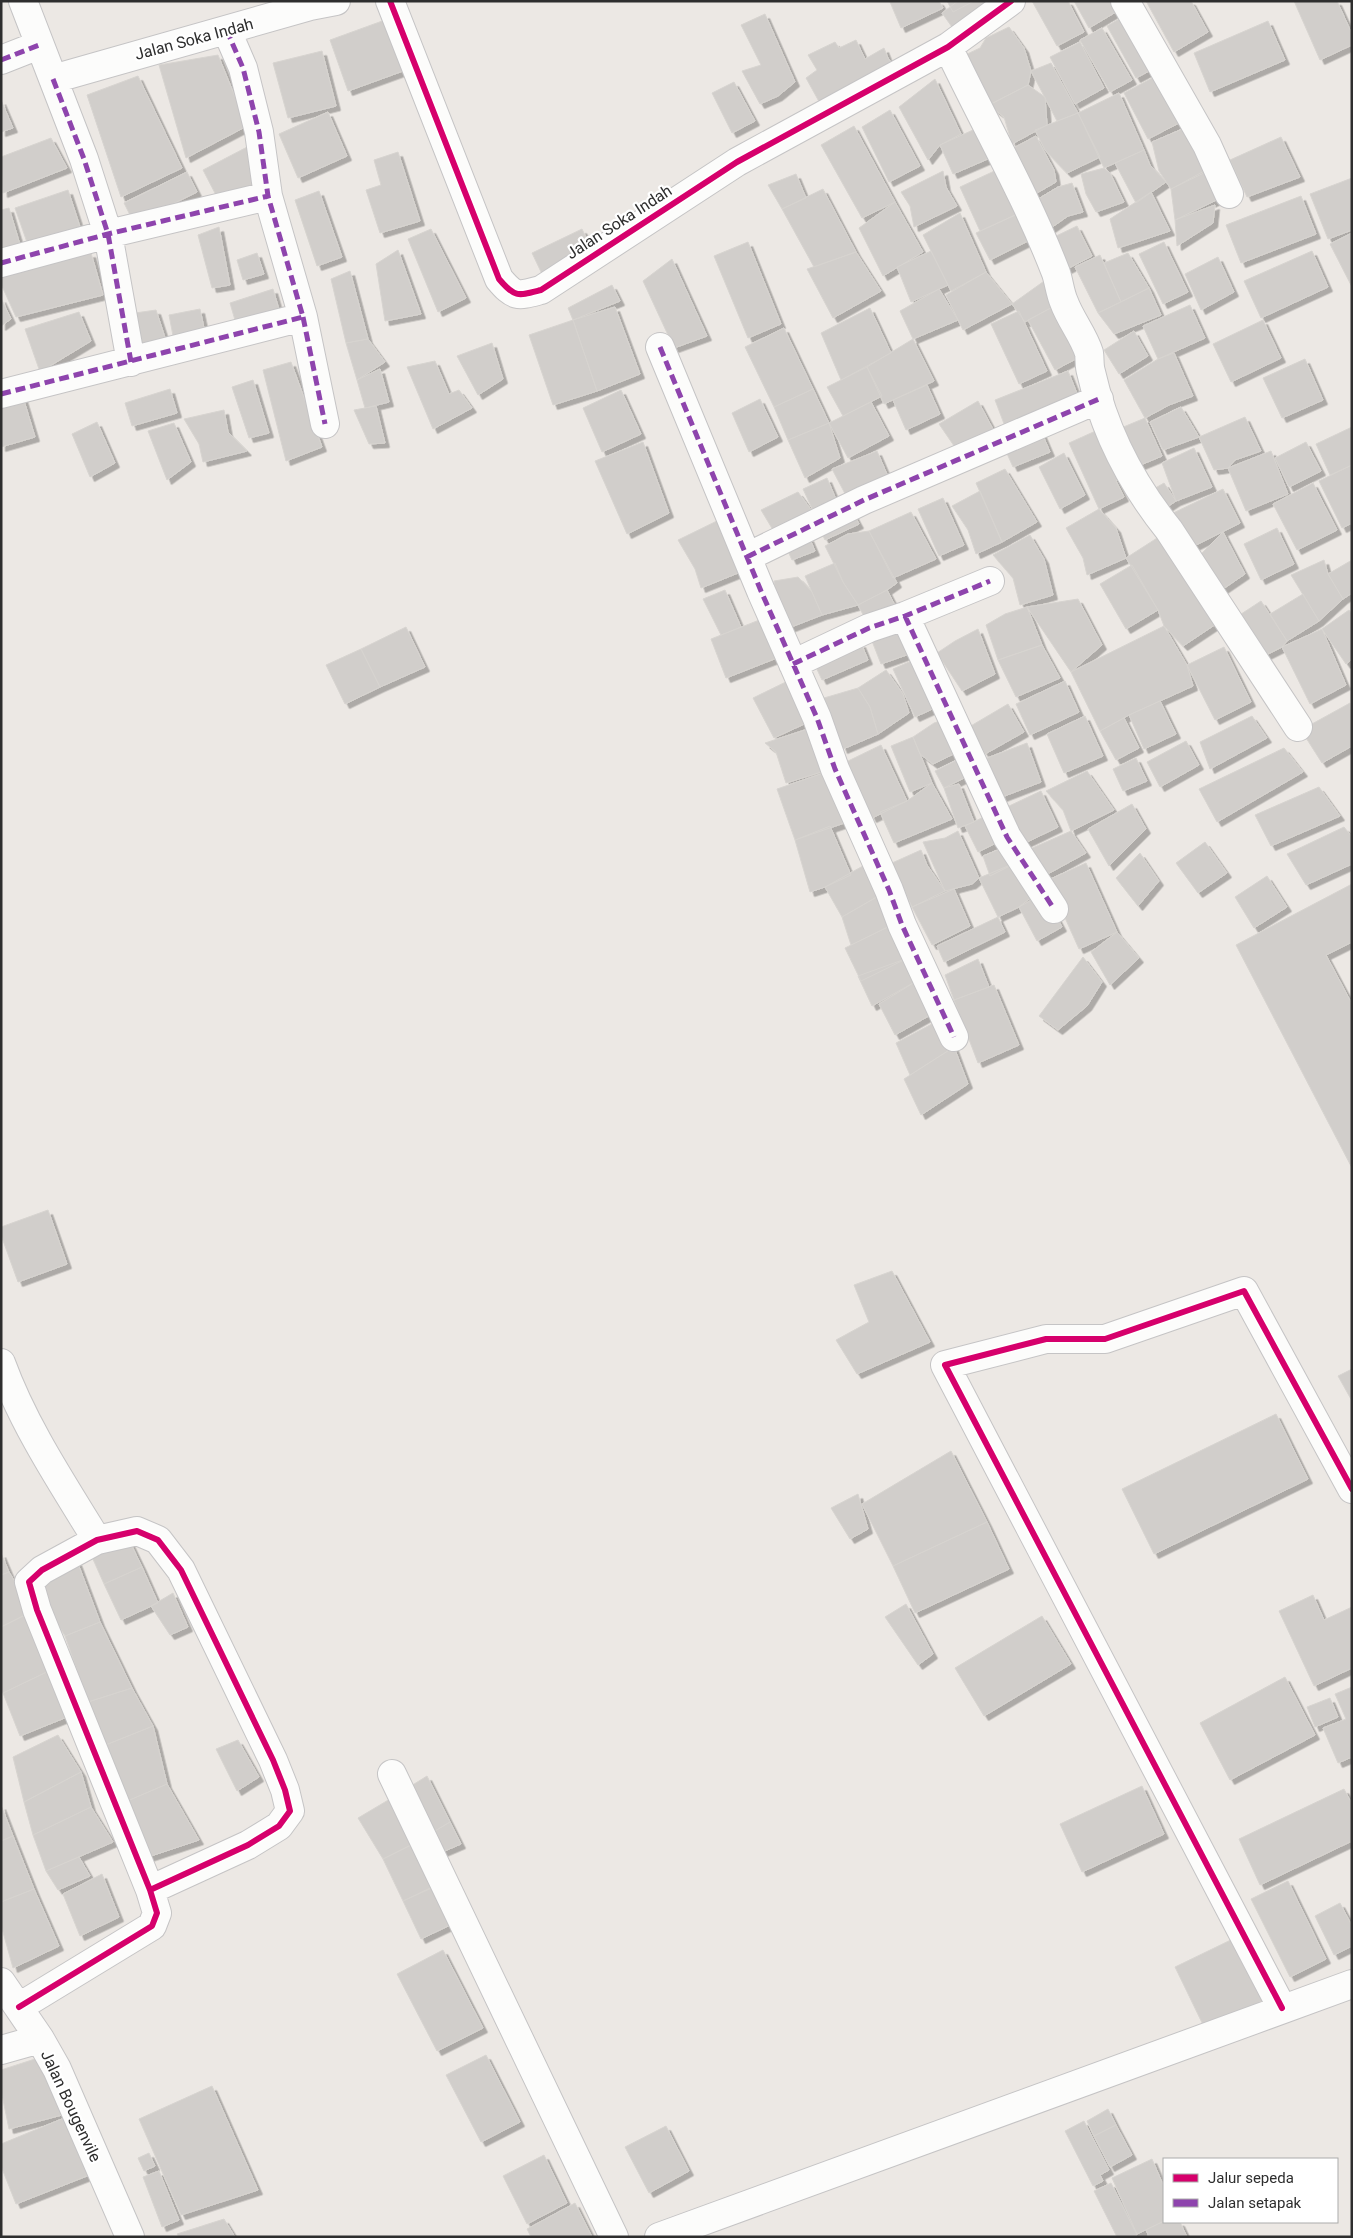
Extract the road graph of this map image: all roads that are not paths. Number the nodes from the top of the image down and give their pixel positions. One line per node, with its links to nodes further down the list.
1 (23, 1): 7 (street)
2 (390, 1): 8 (street, Jalan Soka Indah)
3 (1011, 1): 8 (street, Jalan Soka Indah)
4 (1125, 1): 11 (street)
5 (319, 3): 6 (street, Jalan Soka Indah)
6 (227, 31): 10 (street, Jalan Soka Indah); 12 (street)
7 (38, 44): 9 (street); 10 (street)
8 (948, 47): 19 (street)
9 (1, 60)
10 (53, 79): 13 (street)
11 (1229, 194)
12 (268, 196): 13 (street); 15 (street)
13 (108, 234): 14 (street); 17 (street)
14 (1, 263)
15 (304, 317): 17 (street); 20 (street)
16 (660, 347): 21 (street)
17 (131, 362): 18 (street)
18 (1, 394)
19 (1099, 399): 21 (street); 25 (street)
20 (325, 424)
21 (747, 557): 24 (street)
22 (990, 581): 23 (street)
23 (905, 616): 24 (street); 26 (street)
24 (793, 664): 27 (street)
25 (1298, 727)
26 (1054, 909)
27 (954, 1037)
28 (1, 1363): 30 (street)
29 (1352, 1489): 36 (street)
30 (97, 1540): 32 (street); 32 (street)
31 (392, 1774): 40 (street)
32 (150, 1890): 35 (street)
33 (1, 1982): 35 (street, Jalan Bougenvile)
34 (1352, 1984): 36 (street)
35 (18, 2007): 37 (street, Jalan Bougenvile)
36 (1282, 2008): 41 (street)
37 (40, 2039): 38 (street); 39 (street, Jalan Bougenvile)
38 (1, 2050)
39 (130, 2237)
40 (614, 2237)
41 (659, 2237)

